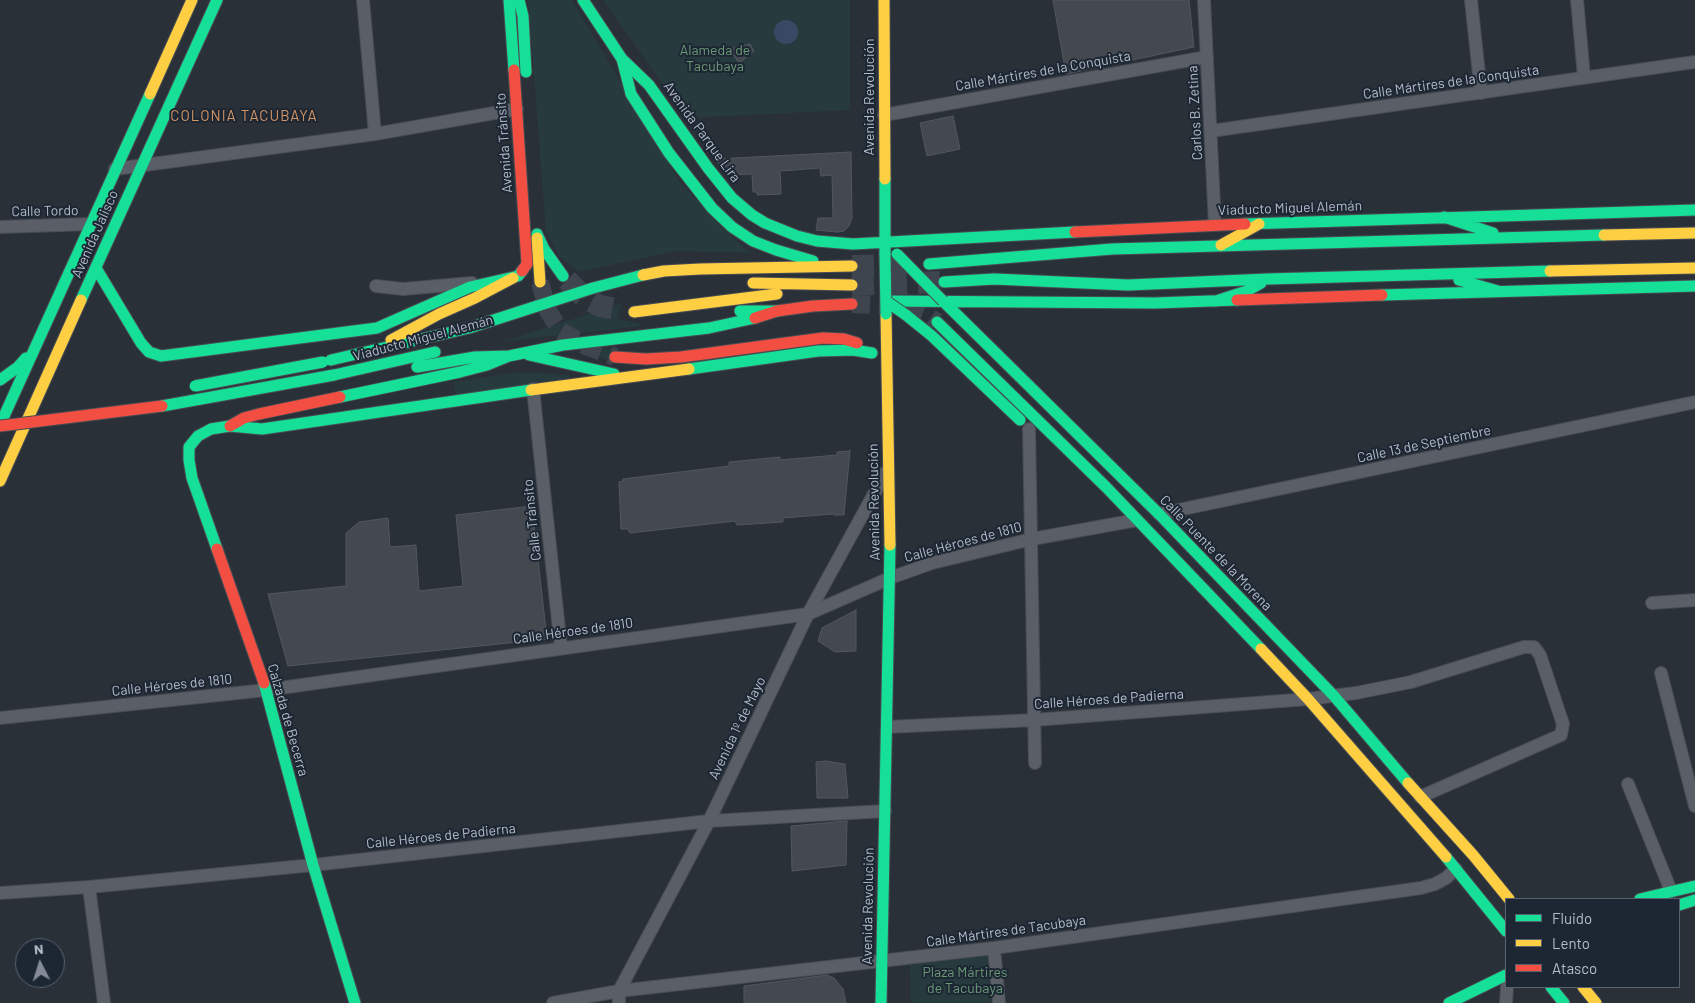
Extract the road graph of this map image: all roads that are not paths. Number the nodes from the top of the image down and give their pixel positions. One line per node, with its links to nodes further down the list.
1 (192, 0): 21 (main road, Avenida Jalisco)
2 (217, 0): 20 (main road, Avenida Jalisco)
3 (363, 0): 19 (street)
4 (509, 0): 16 (main road, Avenida Tránsito)
5 (519, 0): 22 (main road)
6 (583, 0): 12 (main road, Avenida Parque Lira)
7 (884, 0): 17 (main road, Avenida Revolución)
8 (1204, 0): 11 (street, Carlos B. Zetina)
9 (1471, 0): 15 (street)
10 (1577, 0): 14 (street)
11 (1207, 57): 17 (street, Calle Mártires de la Conquista); 18 (street, Carlos B. Zetina)
12 (622, 59): 31 (main road, Avenida Parque Lira); 35 (main road)
13 (1695, 62): 14 (street, Calle Mártires de la Conquista)
14 (1584, 77): 15 (street, Calle Mártires de la Conquista)
15 (1481, 93): 18 (street, Calle Mártires de la Conquista)
16 (517, 110): 19 (street); 40 (main road, Avenida Tránsito)
17 (884, 115): 31 (main road, Avenida Revolución)
18 (1211, 131): 27 (street, Carlos B. Zetina)
19 (375, 134): 20 (street)
20 (142, 166): 21 (street); 36 (main road, Avenida Jalisco)
21 (115, 169): 25 (main road, Avenida Jalisco)
22 (535, 208)
23 (1695, 210): 24 (main road, Viaducto Miguel Alemán)
24 (1444, 217): 26 (main road, Viaducto Miguel Alemán); 30 (main road)
25 (91, 224): 28 (street, Calle Tordo); 60 (main road, Avenida Jalisco)
26 (1259, 224): 27 (main road, Viaducto Miguel Alemán); 32 (main road)
27 (1215, 225): 31 (main road, Viaducto Miguel Alemán)
28 (0, 227)
29 (1695, 234): 30 (main road)
30 (1508, 238): 32 (main road)
31 (885, 242): 51 (main road, Avenida Revolución, bridge); 53 (main road, Calle Puente de la Morena, bridge)
32 (1218, 247): 33 (main road)
33 (929, 264)
34 (852, 266): 35 (main road, Viaducto Miguel Alemán)
35 (833, 267): 61 (main road, Viaducto Miguel Alemán)
36 (96, 268): 42 (main road, Viaducto Miguel Alemán); 81 (main road, Avenida Jalisco)
37 (1695, 268): 38 (main road)
38 (1434, 274): 41 (main road); 50 (main road)
39 (563, 276): 43 (main road)
40 (512, 278): 42 (main road, Viaducto Miguel Alemán); 61 (main road)
41 (1268, 279): 44 (main road); 52 (main road)
42 (492, 281): 48 (street)
43 (540, 282)
44 (944, 282)
45 (743, 283): 46 (main road)
46 (840, 285): 47 (main road); 57 (main road)
47 (852, 285)
48 (376, 286)
49 (1695, 286): 50 (main road)
50 (1498, 291): 52 (main road)
51 (886, 301): 53 (main road); 66 (main road, Avenida Revolución, bridge); 77 (main road, bridge)
52 (1216, 301): 53 (main road)
53 (948, 302): 83 (main road, Calle Puente de la Morena)
54 (852, 304): 56 (main road)
55 (621, 310): 57 (main road)
56 (777, 311): 57 (main road); 63 (main road)
57 (634, 312)
58 (936, 322): 82 (main road)
59 (449, 348): 67 (main road, Viaducto Miguel Alemán)
60 (33, 350): 69 (main road); 75 (main road, Avenida Jalisco)
61 (374, 350): 70 (main road, Viaducto Miguel Alemán, bridge)
62 (872, 353): 65 (main road); 66 (main road); 68 (main road)
63 (521, 354): 64 (main road); 68 (main road)
64 (509, 356): 67 (main road); 76 (main road)
65 (615, 357)
66 (887, 364): 80 (main road, Avenida Revolución)
67 (356, 371): 75 (main road, Viaducto Miguel Alemán, bridge)
68 (626, 377): 71 (main road)
69 (0, 380)
70 (182, 388)
71 (533, 390): 76 (main road); 90 (street, Calle Tránsito)
72 (1695, 402): 83 (street, Calle 13 de Septiembre)
73 (47, 407): 74 (main road)
74 (0, 412)
75 (0, 425)
76 (230, 426): 92 (main road, Calzada de Becerra)
77 (1029, 428): 78 (main road); 85 (street)
78 (1042, 440)
79 (1054, 452): 82 (main road)
80 (889, 468): 86 (main road, Avenida Revolución); 89 (street, Avenida 1º de Mayo)
81 (0, 481)
82 (1106, 487): 84 (main road)
83 (1158, 514): 93 (main road, Calle Puente de la Morena)
84 (1137, 520): 85 (street, Calle Héroes de 1810); 94 (main road)
85 (1032, 539): 86 (street, Calle Héroes de 1810); 96 (street)
86 (890, 578): 89 (street, Calle Héroes de 1810); 97 (main road, Avenida Revolución)
87 (1695, 600): 88 (street)
88 (1652, 603)
89 (808, 614): 90 (street, Calle Héroes de 1810); 103 (street, Avenida 1º de Mayo)
90 (561, 648): 92 (street, Calle Héroes de 1810)
91 (1661, 673): 101 (street)
92 (266, 690): 95 (street, Calle Héroes de 1810); 104 (main road, Calzada de Becerra)
93 (1334, 696): 94 (street, Calle Héroes de Padierna); 100 (main road, Calle Puente de la Morena); 100 (street, Calle Héroes de Padierna)
94 (1308, 699): 96 (street, Calle Héroes de Padierna); 105 (main road)
95 (0, 718)
96 (1034, 720): 97 (street, Calle Héroes de Padierna); 98 (street)
97 (887, 727): 102 (main road, Avenida Revolución)
98 (1035, 763)
99 (1628, 784): 108 (street)
100 (1420, 796): 110 (main road, Calle Puente de la Morena)
101 (1695, 806)
102 (885, 811): 103 (street, Calle Héroes de Padierna); 116 (main road, Avenida Revolución)
103 (709, 821): 104 (street, Calle Héroes de Padierna); 121 (street, Avenida 1º de Mayo)
104 (313, 865): 107 (street, Calle Héroes de Padierna); 123 (main road, Calzada de Becerra)
105 (1456, 869): 114 (main road); 115 (street, Calle Mártires de Tacubaya)
106 (1695, 886): 108 (main road)
107 (89, 888): 109 (street, Calle Héroes de Padierna); 122 (street)
108 (1671, 891): 111 (main road)
109 (0, 893)
110 (1508, 898)
111 (1644, 898)
112 (1695, 900): 113 (main road)
113 (1680, 904)
114 (1505, 930)
115 (994, 948): 116 (street, Calle Mártires de Tacubaya); 126 (street)
116 (882, 962): 121 (street, Calle Mártires de Tacubaya); 125 (main road, Avenida Revolución)
117 (1505, 975): 127 (main road)
118 (1507, 988): 128 (street)
119 (1552, 988): 129 (main road)
120 (1583, 988): 130 (main road)
121 (619, 997): 124 (street, Calle Mártires de Tacubaya)
122 (104, 1003)
123 (355, 1003)
124 (552, 1003)
125 (881, 1003)
126 (999, 1003)
127 (1449, 1003)
128 (1506, 1003)
129 (1564, 1003)
130 (1596, 1003)

